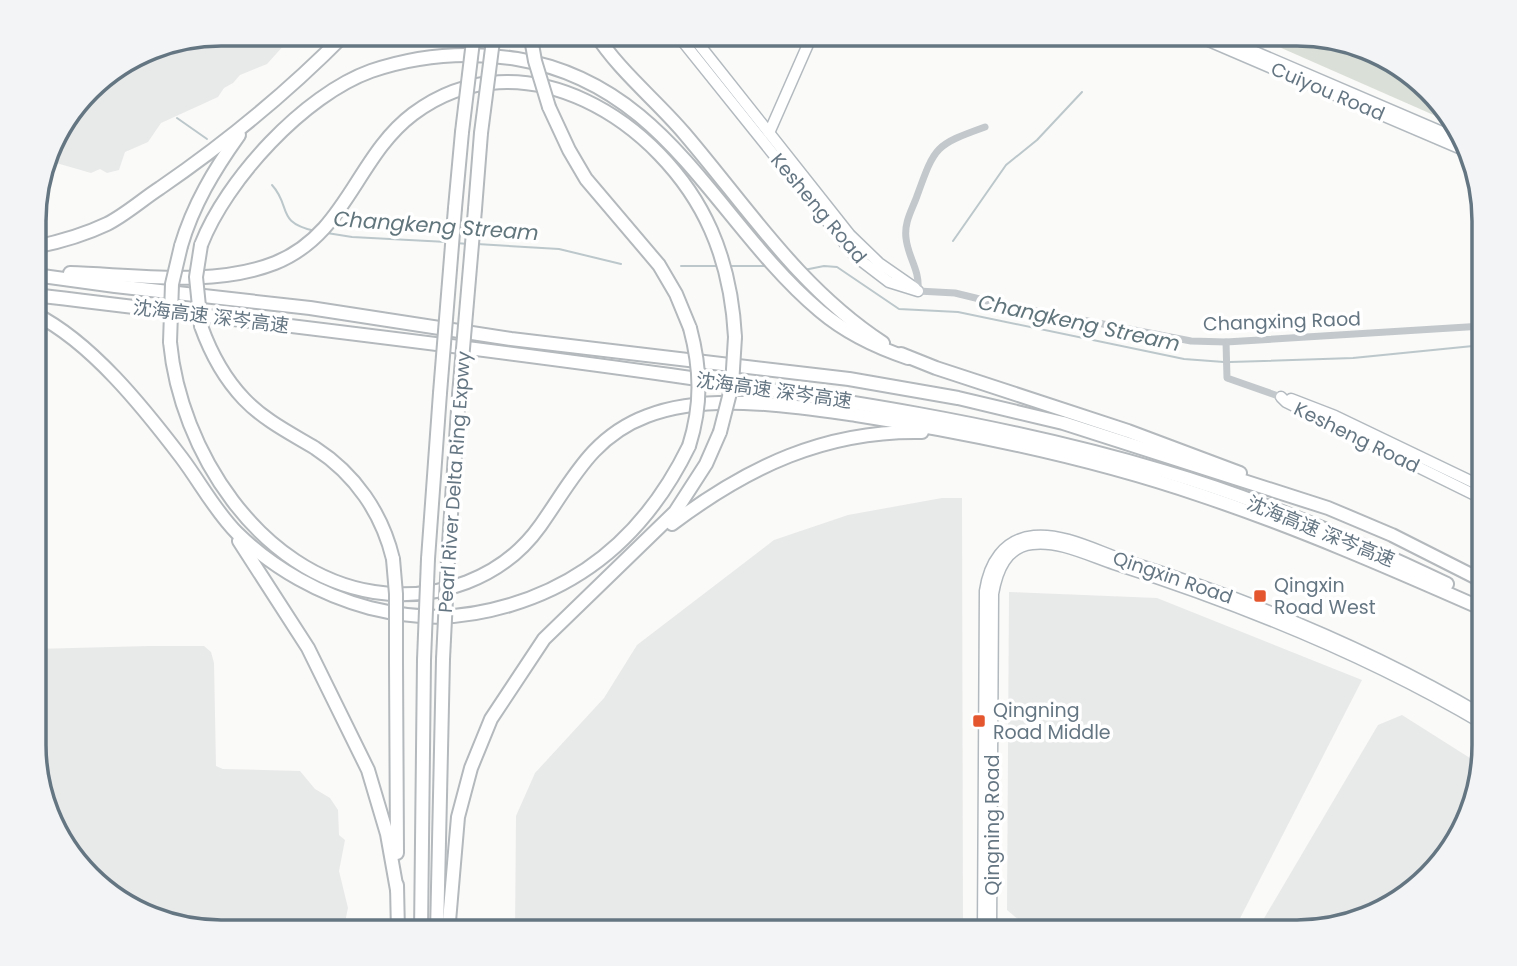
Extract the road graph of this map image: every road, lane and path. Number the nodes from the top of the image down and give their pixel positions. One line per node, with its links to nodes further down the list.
1 (333, 46): 11 (highway)
2 (472, 46): 42 (highway, Pearl River Delta Ring Expwy, bridge)
3 (492, 46): 43 (highway, Pearl River Delta Ring Expwy, bridge)
4 (532, 46): 31 (highway, bridge)
5 (605, 46): 26 (highway)
6 (686, 46): 21 (street, Kesheng Road)
7 (700, 46): 15 (street, Kesheng Road)
8 (807, 46): 15 (street)
9 (1220, 46): 17 (street, Cuiyou Road)
10 (1241, 46): 14 (street, Cuiyou Road)
11 (248, 124): 18 (highway); 28 (highway, bridge)
12 (985, 127): 21 (street)
13 (1447, 131): 14 (street)
14 (1442, 132): 16 (street, Cuiyou Road)
15 (769, 133): 21 (street, Kesheng Road)
16 (1449, 135)
17 (1454, 146)
18 (46, 244)
19 (46, 273): 33 (highway, bridge)
20 (46, 274): 32 (highway, 沈海高速 深岑高速)
21 (918, 290): 25 (street, Changxing Raod)
22 (46, 296): 36 (highway, 沈海高速 深岑高速)
23 (46, 321): 31 (highway)
24 (1471, 327): 25 (street, Changxing Raod)
25 (1226, 342): 27 (street)
26 (908, 358): 32 (highway); 40 (highway, bridge)
27 (1280, 397): 29 (street, Kesheng Road); 30 (street, Kesheng Road)
28 (977, 436): 33 (highway); 37 (highway)
29 (1471, 481)
30 (1471, 493)
31 (213, 503): 40 (highway)
32 (1328, 508): 35 (highway, 沈海高速 深岑高速)
33 (640, 547): 44 (highway)
34 (1010, 549): 38 (street, Qingxin Road); 39 (street, Qingxin Road); 45 (street, Qingning Road); 46 (street, Qingning Road)
35 (1471, 575)
36 (1471, 597)
37 (1471, 604)
38 (1471, 708)
39 (1471, 717)
40 (397, 890): 41 (highway)
41 (398, 920)
42 (421, 920)
43 (438, 920)
44 (449, 920)
45 (983, 920)
46 (991, 920)

